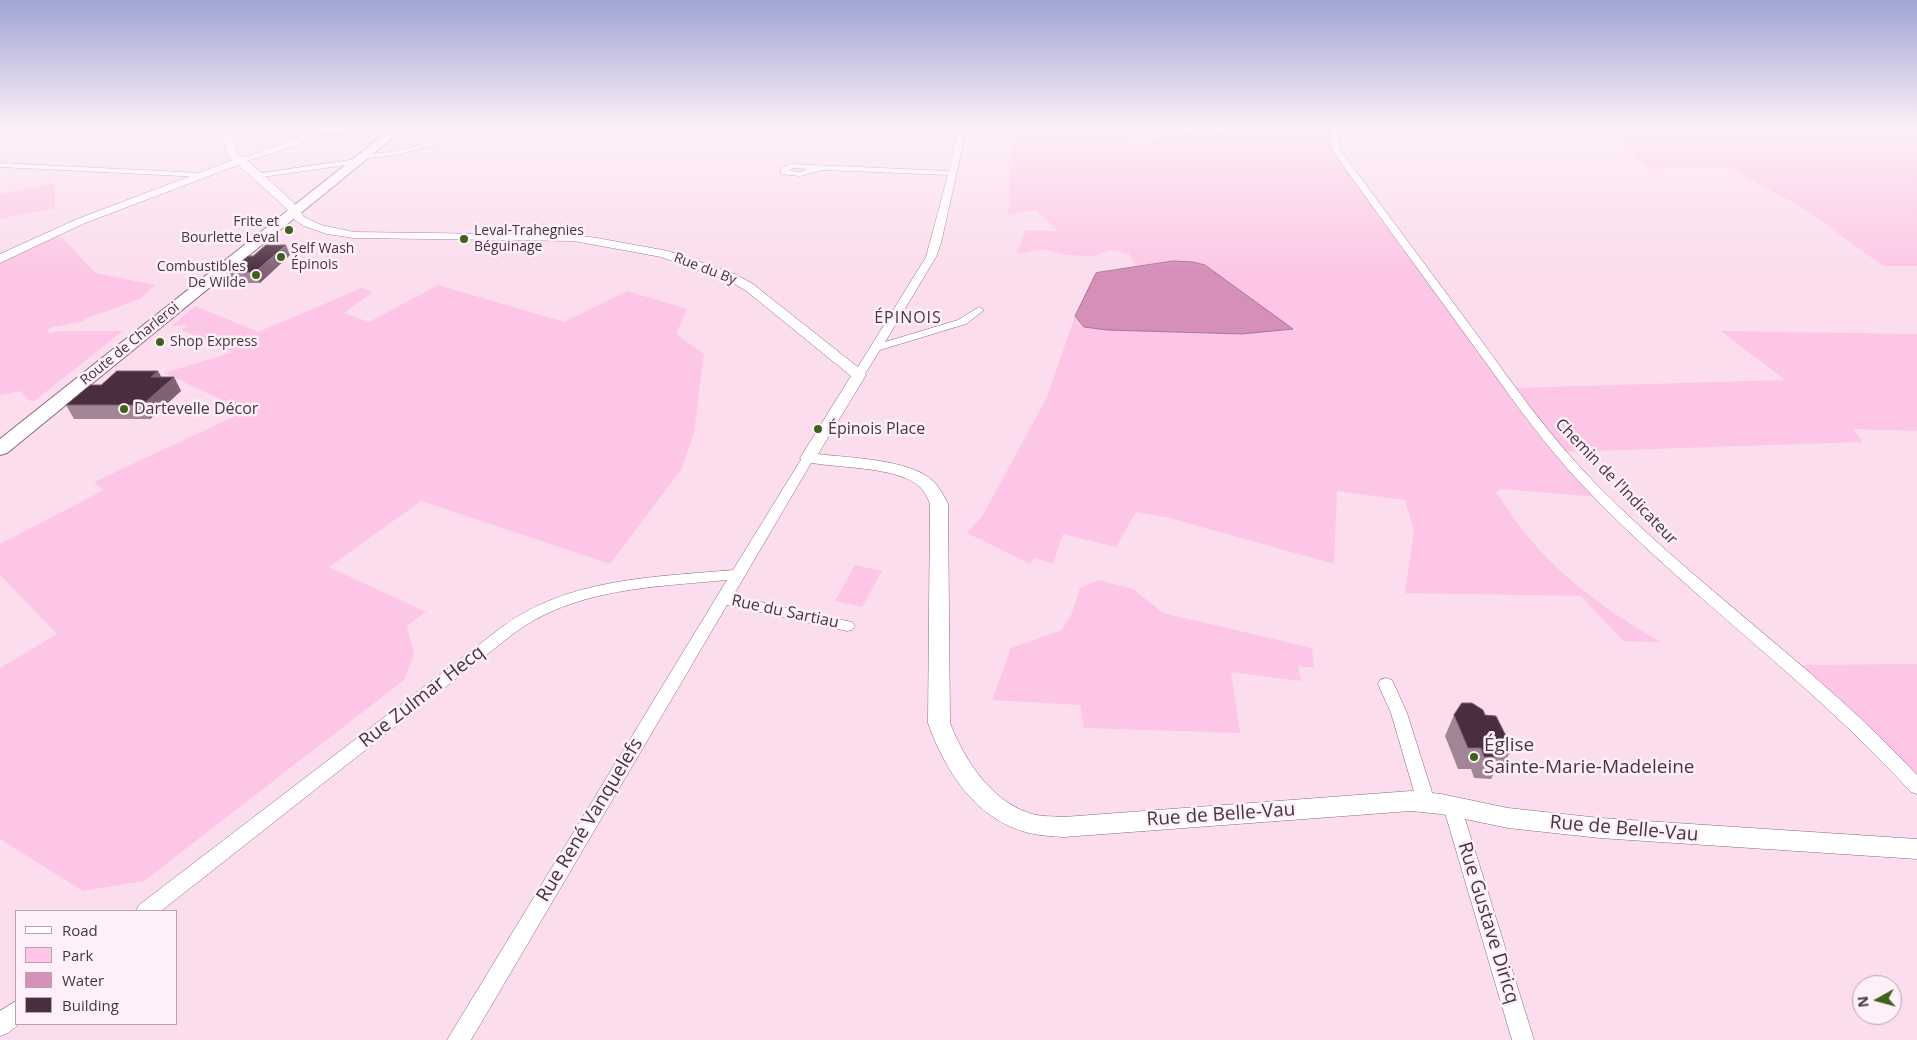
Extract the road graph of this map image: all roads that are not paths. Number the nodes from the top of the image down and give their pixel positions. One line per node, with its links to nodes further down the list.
1 (201, 176): 7 (street)
2 (255, 176): 6 (street)
3 (339, 176): 6 (main road, Route de Charleroi)
4 (951, 176): 9 (street)
5 (1355, 176): 17 (street, Chemin de l'Indicateur)
6 (293, 213): 10 (street, Rue du By); 11 (main road, Route de Charleroi)
7 (0, 259)
8 (979, 310): 9 (street)
9 (875, 348): 10 (street)
10 (859, 375): 12 (street)
11 (0, 449)
12 (808, 458): 13 (street); 18 (street, Rue de Belle-Vau)
13 (738, 574): 14 (street); 21 (street, Rue Zulmar Hecq)
14 (722, 599): 15 (street, Rue du Sartiau); 24 (street, Rue René Vanquelefs)
15 (847, 626)
16 (1386, 684): 18 (street)
17 (1917, 787)
18 (1426, 802): 19 (street, Rue de Belle-Vau)
19 (1452, 806): 20 (street, Rue de Belle-Vau); 25 (street, Rue Gustave Diricq)
20 (1917, 849)
21 (147, 910)
22 (15, 1013): 23 (street)
23 (0, 1025)
24 (458, 1040)
25 (1524, 1040)

